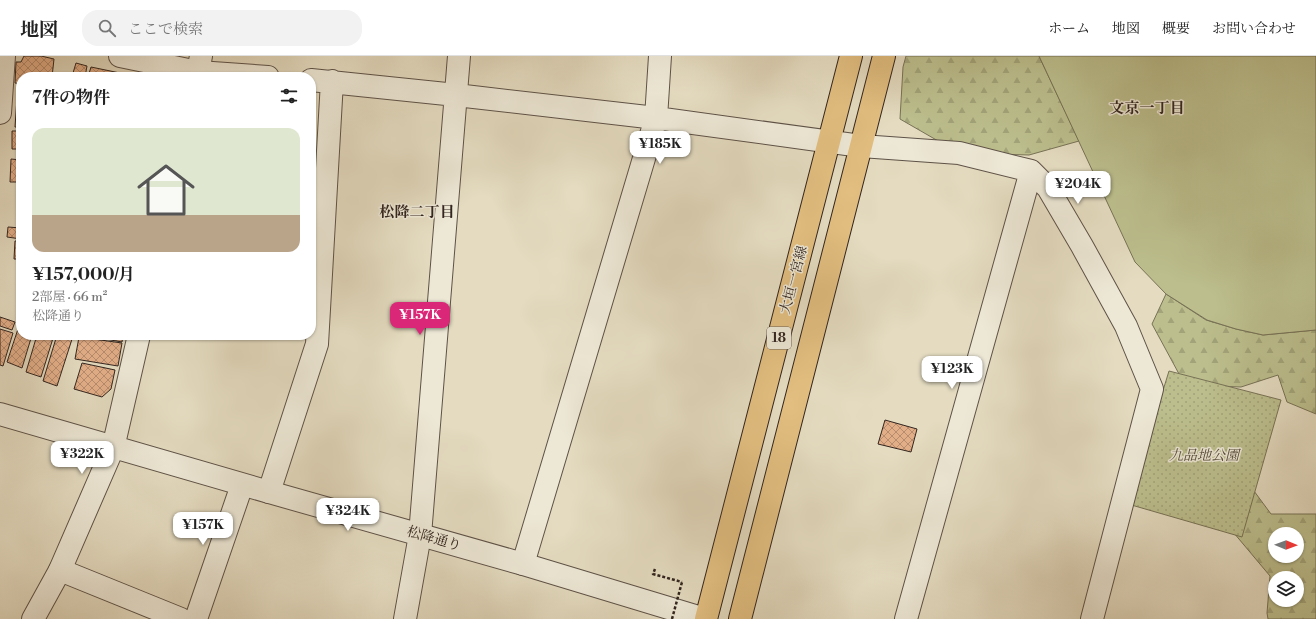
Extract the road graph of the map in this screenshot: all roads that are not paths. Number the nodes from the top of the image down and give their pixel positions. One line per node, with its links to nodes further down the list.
1 (4, 56): 12 (street)
2 (120, 56): 7 (street)
3 (459, 56): 11 (street)
4 (660, 56): 13 (street)
5 (851, 56): 14 (main road, 大垣一宮線 / 18)
6 (884, 56): 15 (main road, 18)
7 (199, 68): 8 (street)
8 (230, 72)
9 (316, 80): 10 (street)
10 (332, 81): 11 (street); 21 (street)
11 (456, 95): 13 (street); 22 (street)
12 (0, 113)
13 (656, 118): 14 (street); 23 (street)
14 (830, 142): 15 (street); 29 (main road, 大垣一宮線 / 18)
15 (861, 146): 16 (street); 30 (main road, 18)
16 (1031, 171): 31 (street); 32 (street)
17 (138, 340): 19 (street)
18 (0, 414): 19 (street, 松降通り)
19 (113, 448): 20 (street, 松降通り); 24 (street)
20 (242, 485): 21 (street, 松降通り); 27 (street)
21 (269, 492): 22 (street, 松降通り)
22 (420, 535): 23 (street, 松降通り); 28 (street)
23 (523, 564): 29 (street, 松降通り)
24 (60, 570): 25 (street); 26 (street)
25 (33, 619)
26 (181, 619)
27 (196, 619)
28 (405, 619)
29 (706, 619)
30 (740, 619)
31 (906, 619)
32 (1092, 619)

